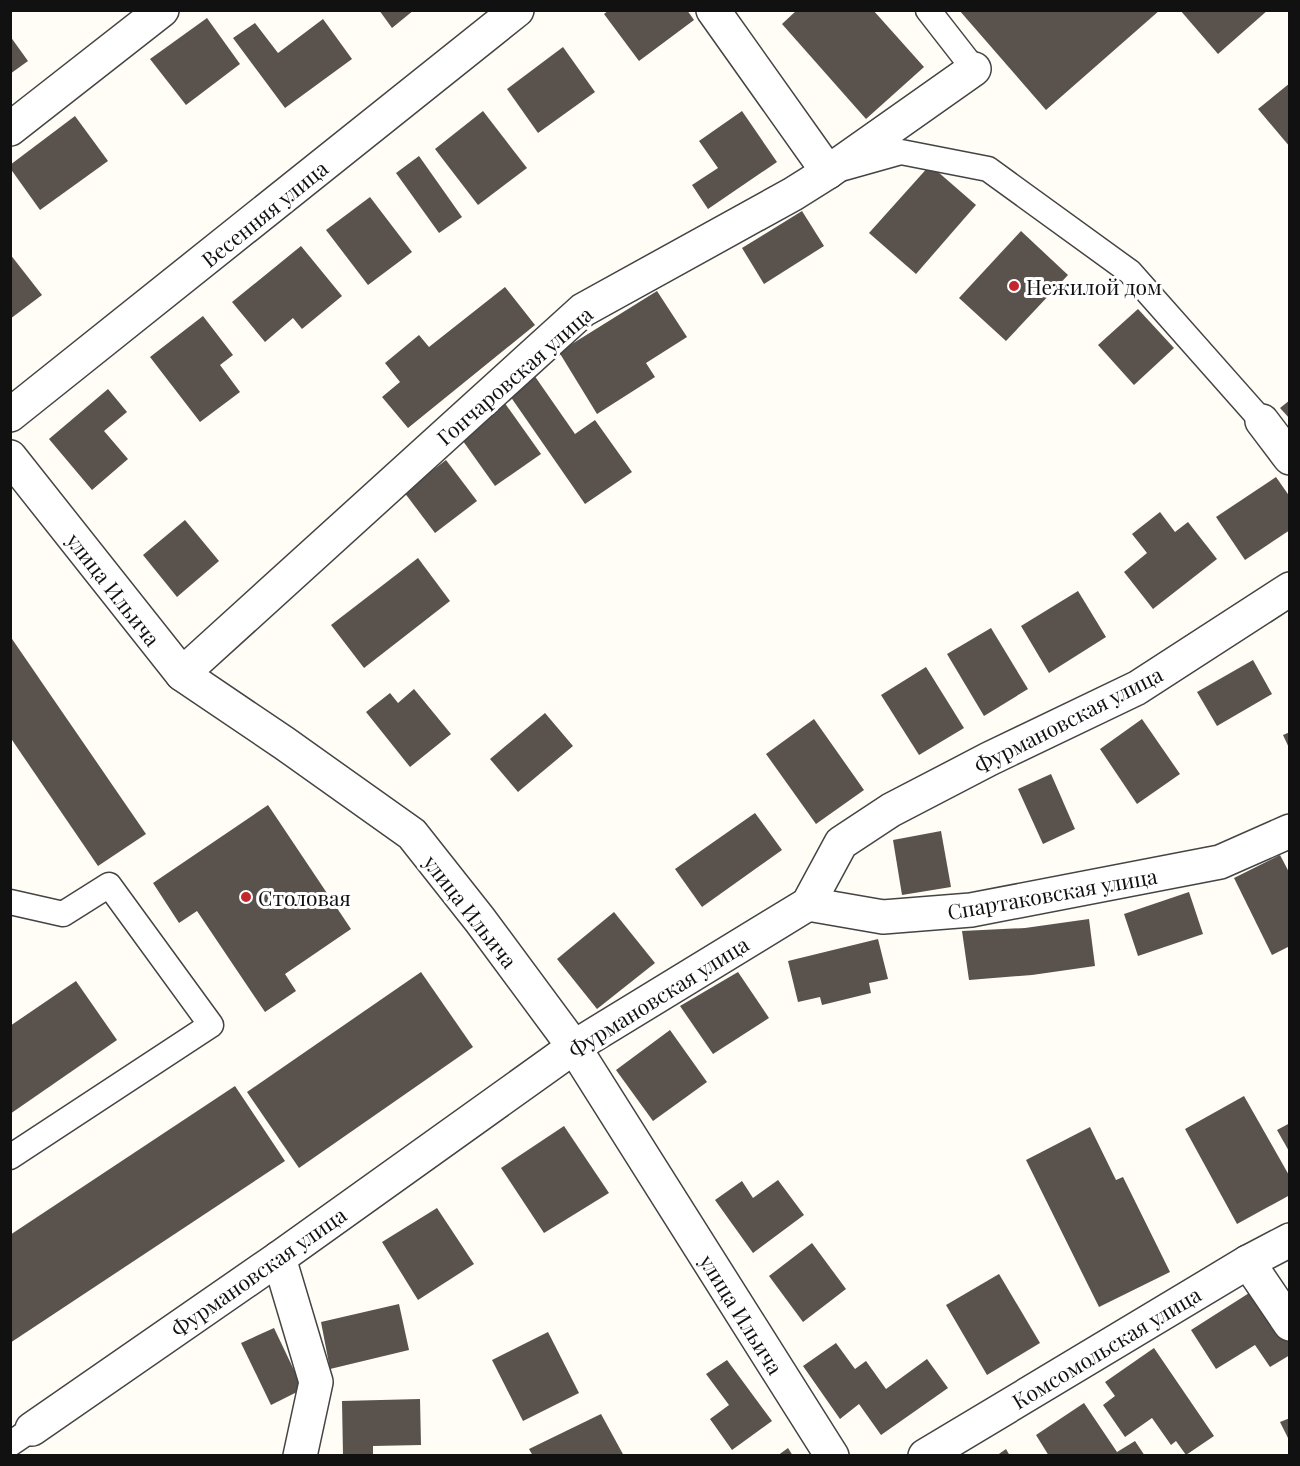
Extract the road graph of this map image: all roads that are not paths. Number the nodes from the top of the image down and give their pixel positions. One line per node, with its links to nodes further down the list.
1 (162, 10): 6 (street)
2 (517, 10): 8 (street, Весенняя улица)
3 (713, 10): 7 (street)
4 (928, 10): 5 (lane)
5 (974, 69): 7 (street, Гончаровская улица)
6 (10, 129)
7 (828, 172): 9 (lane); 13 (street, Гончаровская улица)
8 (10, 415)
9 (1262, 421): 11 (street)
10 (10, 457): 13 (street, улица Ильича)
11 (1290, 458)
12 (1290, 589): 16 (street, Фурмановская улица)
13 (182, 674): 17 (street, улица Ильича)
14 (1290, 831): 16 (street, Спартаковская улица)
15 (10, 902): 18 (lane)
16 (808, 904): 17 (street, Фурмановская улица)
17 (574, 1047): 20 (street, Фурмановская улица); 25 (street, улица Ильича)
18 (10, 1158)
19 (1290, 1240): 21 (street, Комсомольская улица)
20 (279, 1258): 23 (street, Фурмановская улица); 24 (street)
21 (1248, 1262): 22 (street); 26 (street, Комсомольская улица)
22 (1290, 1323)
23 (21, 1436)
24 (300, 1455)
25 (832, 1455)
26 (925, 1455)

